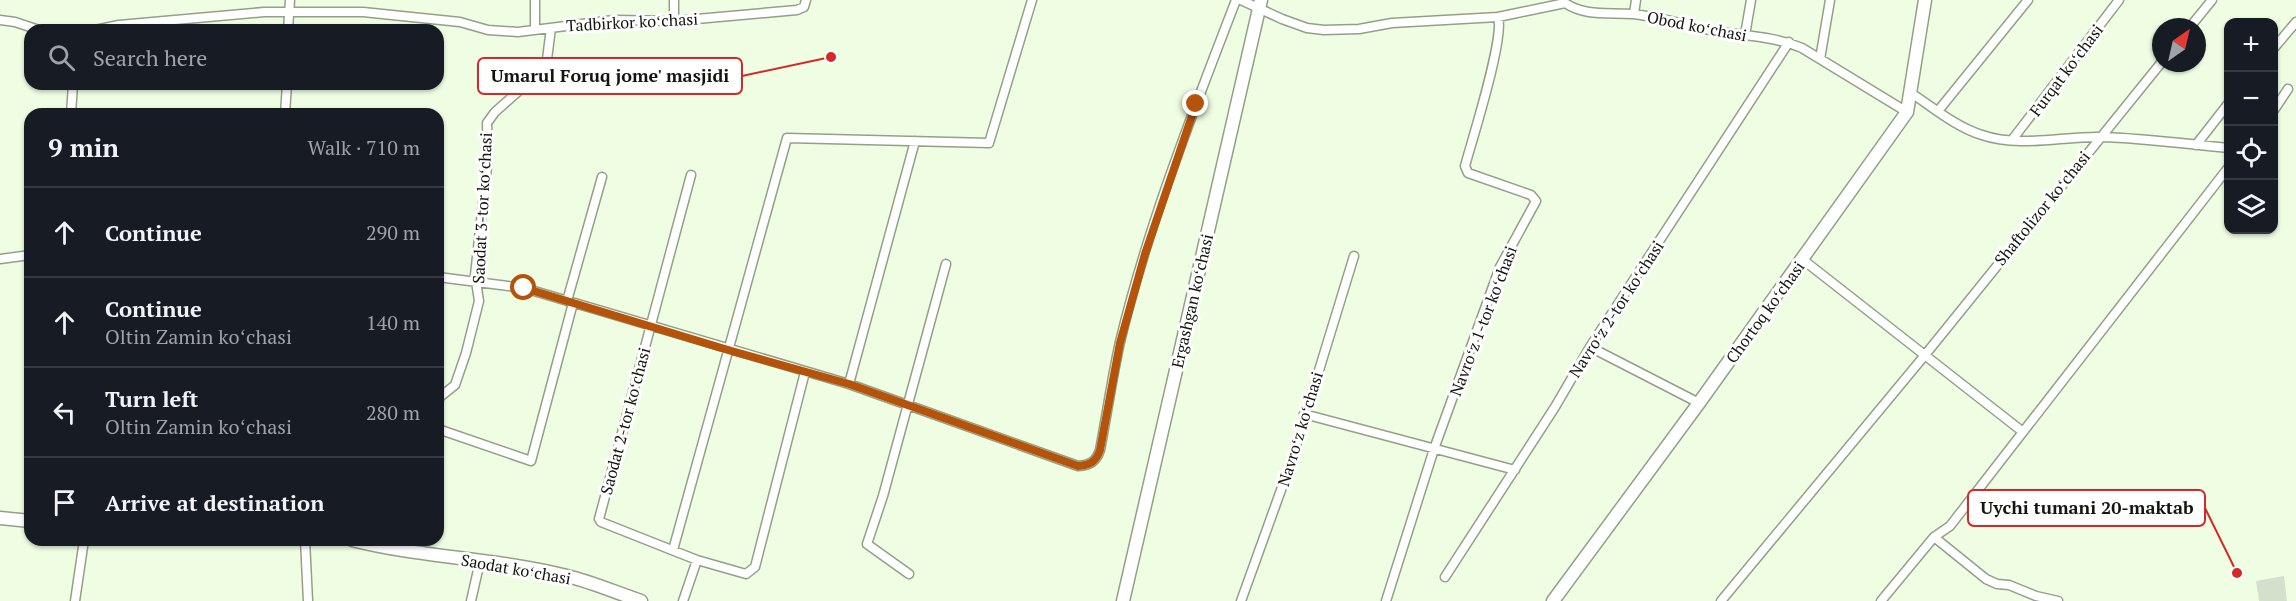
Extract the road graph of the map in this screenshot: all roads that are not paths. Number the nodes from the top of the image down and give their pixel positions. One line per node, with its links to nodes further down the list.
1 (290, 0): 17 (street)
2 (535, 0): 28 (street)
3 (674, 0): 22 (street)
4 (806, 0): 22 (street, Tadbirkor koʻchasi)
5 (1032, 0): 46 (street)
6 (1236, 0): 68 (street)
7 (1241, 0): 16 (street)
8 (1636, 0): 18 (street)
9 (1751, 0): 29 (street)
10 (1830, 0): 32 (street)
11 (1925, 0): 37 (street, Chortoq koʻchasi)
12 (2028, 0): 42 (street)
13 (2120, 0): 45 (street, Furqat koʻchasi)
14 (2212, 0): 20 (street)
15 (1565, 1): 18 (street, Obod koʻchasi); 19 (street, Obod koʻchasi)
16 (1260, 5): 19 (street, Obod koʻchasi); 90 (street, Ergashgan koʻchasi)
17 (288, 13): 24 (street, Tadbirkor koʻchasi); 25 (street); 28 (street, Tadbirkor koʻchasi)
18 (1634, 14): 29 (street, Obod koʻchasi)
19 (1498, 17): 72 (street, Navroʻz 1-tor koʻchasi)
20 (2197, 18)
21 (0, 20): 26 (street)
22 (674, 21): 27 (street, Tadbirkor koʻchasi)
23 (2296, 22): 31 (street)
24 (130, 24)
25 (288, 24)
26 (24, 25)
27 (552, 28): 28 (street, Tadbirkor koʻchasi); 58 (street, Saodat 3-tor koʻchasi)
28 (535, 30)
29 (1745, 35): 30 (street, Obod koʻchasi)
30 (1789, 42): 32 (street, Obod koʻchasi); 61 (street, Navroʻz 2-tor koʻchasi)
31 (2278, 43)
32 (1820, 59): 43 (street, Obod koʻchasi)
33 (2153, 72): 44 (street, Shaftolizor koʻchasi)
34 (2288, 89): 38 (street)
35 (73, 90): 39 (street)
36 (287, 90): 40 (street)
37 (1911, 93): 42 (street); 43 (street, Chortoq koʻchasi)
38 (2278, 104)
39 (71, 108)
40 (285, 108)
41 (2224, 110): 47 (street)
42 (1938, 111): 45 (street)
43 (1907, 112): 55 (street, Chortoq koʻchasi)
44 (2099, 137): 45 (street); 47 (street); 63 (street, Shaftolizor koʻchasi)
45 (2012, 140)
46 (915, 141): 62 (street); 65 (street)
47 (2196, 145): 48 (street)
48 (2224, 147)
49 (2224, 174): 71 (street)
50 (691, 175): 60 (street, Saodat 2-tor koʻchasi)
51 (602, 177): 59 (street)
52 (24, 256): 54 (street)
53 (1354, 256): 69 (street, Navroʻz koʻchasi)
54 (0, 259)
55 (1802, 259): 63 (street); 67 (street, Chortoq koʻchasi)
56 (946, 264): 68 (street)
57 (444, 278): 58 (street)
58 (476, 281): 59 (street); 66 (street, Saodat 3-tor koʻchasi)
59 (570, 302): 60 (street); 70 (street)
60 (651, 326): 62 (street); 80 (street, Saodat 2-tor koʻchasi)
61 (1590, 347): 67 (street); 73 (street, Navroʻz 2-tor koʻchasi)
62 (728, 350): 64 (street); 80 (street)
63 (1925, 355): 71 (street); 94 (street, Shaftolizor koʻchasi)
64 (805, 372): 65 (street); 81 (street)
65 (849, 384): 68 (street)
66 (444, 394)
67 (1699, 403): 93 (street, Chortoq koʻchasi)
68 (909, 404): 83 (street)
69 (1304, 414): 72 (street); 91 (street, Navroʻz koʻchasi)
70 (444, 431)
71 (2023, 432): 76 (street)
72 (1434, 449): 73 (street); 92 (street, Navroʻz 1-tor koʻchasi)
73 (1515, 470): 84 (street, Navroʻz 2-tor koʻchasi)
74 (0, 518): 75 (street)
75 (24, 520)
76 (1934, 537): 95 (street); 96 (street)
77 (83, 546): 85 (street)
78 (305, 546): 86 (street)
79 (398, 546): 82 (street, Saodat koʻchasi)
80 (673, 550): 81 (street)
81 (697, 560): 89 (street)
82 (480, 561): 87 (street); 88 (street, Saodat koʻchasi)
83 (909, 574)
84 (1445, 577)
85 (75, 601)
86 (308, 601)
87 (471, 601)
88 (641, 601)
89 (682, 601)
90 (1123, 601)
91 (1242, 601)
92 (1386, 601)
93 (1553, 601)
94 (1721, 601)
95 (1881, 601)
96 (2058, 601)

